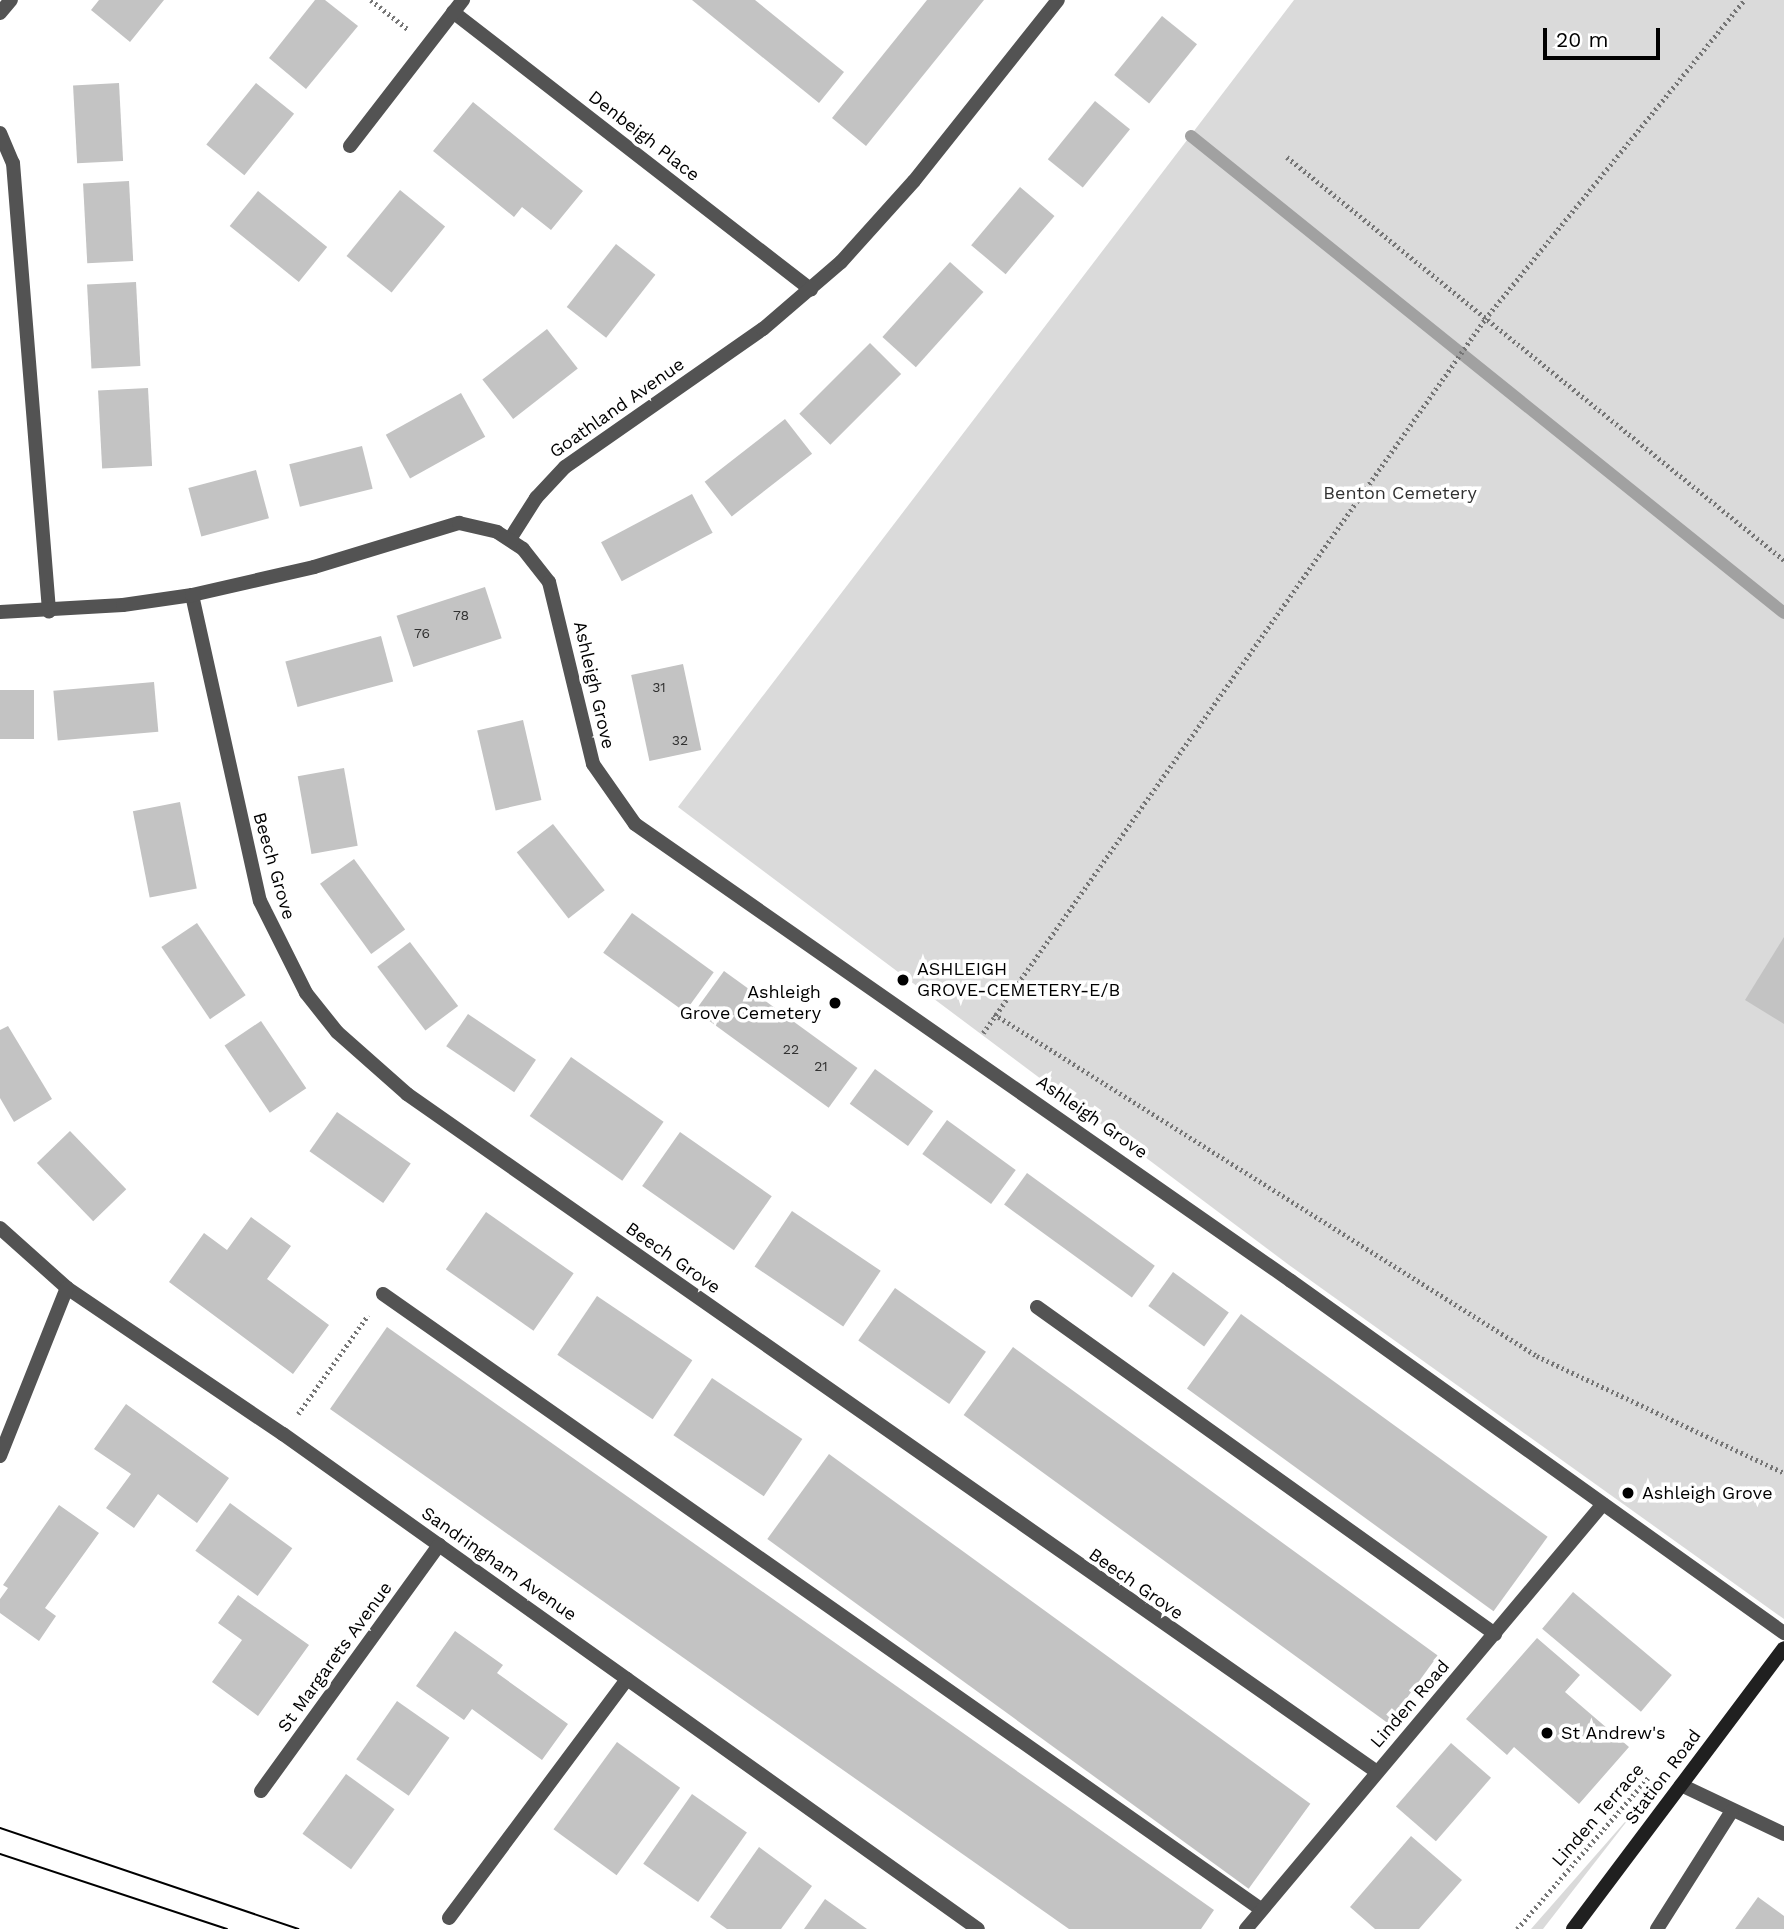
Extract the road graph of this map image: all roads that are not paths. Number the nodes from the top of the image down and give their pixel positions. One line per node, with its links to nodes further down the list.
1 (11, 0): 5 (street)
2 (463, 0): 4 (street)
3 (1058, 0): 8 (street, Goathland Avenue)
4 (453, 12): 7 (street); 8 (street, Denbeigh Place)
5 (0, 13)
6 (0, 133): 12 (street)
7 (350, 146)
8 (811, 290): 9 (street, Goathland Avenue)
9 (510, 539): 10 (street); 18 (street, Ashleigh Grove)
10 (192, 595): 12 (street); 24 (street, Beech Grove)
11 (0, 612): 12 (street)
12 (49, 612)
13 (0, 1228): 14 (street, Sandringham Avenue)
14 (67, 1288): 17 (street); 19 (street, Sandringham Avenue)
15 (383, 1294): 29 (street)
16 (1037, 1307): 21 (street)
17 (0, 1456)
18 (1603, 1504): 20 (street, Ashleigh Grove); 21 (street, Linden Road)
19 (439, 1545): 23 (street, Sandringham Avenue); 26 (street, St Margarets Avenue)
20 (1784, 1633)
21 (1495, 1634): 24 (street, Linden Road)
22 (1784, 1648): 25 (main road, Station Road)
23 (627, 1678): 30 (street); 31 (street, Sandringham Avenue)
24 (1377, 1772): 29 (street, Linden Road)
25 (1681, 1785): 27 (street); 33 (main road, Station Road)
26 (261, 1791)
27 (1732, 1811): 28 (street); 34 (street)
28 (1784, 1835)
29 (1262, 1910): 32 (street, Linden Road)
30 (449, 1918)
31 (978, 1929)
32 (1246, 1929)
33 (1573, 1929)
34 (1657, 1929)

